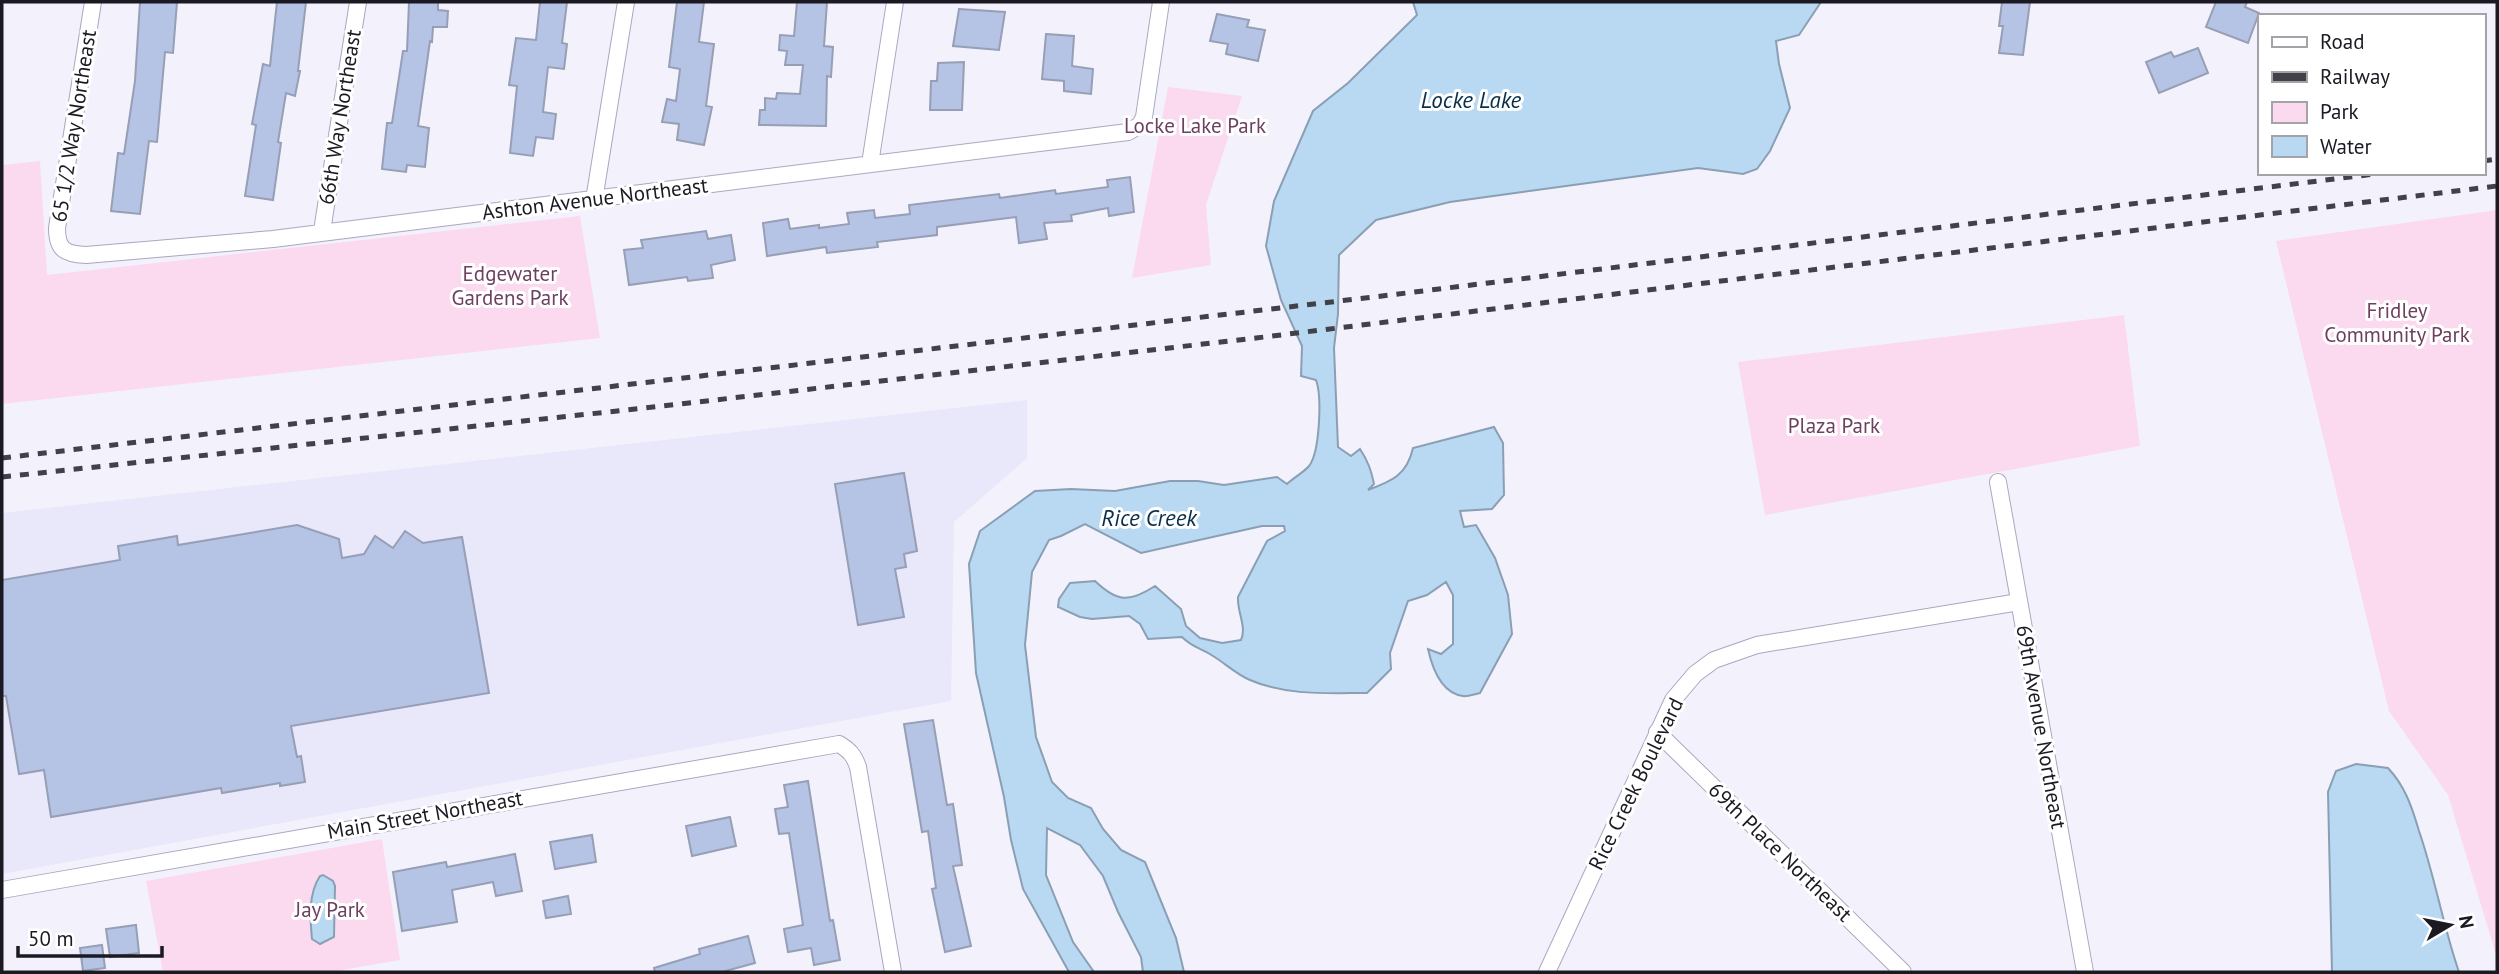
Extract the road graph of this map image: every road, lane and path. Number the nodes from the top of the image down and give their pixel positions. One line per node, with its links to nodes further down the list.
1 (93, 2): 9 (street, 65 1/2 Way Northeast)
2 (358, 2): 8 (street, 66th Way Northeast)
3 (626, 2): 7 (street)
4 (895, 2): 6 (street)
5 (1161, 2): 6 (street, Ashton Avenue Northeast)
6 (870, 164): 7 (street, Ashton Avenue Northeast)
7 (594, 200): 8 (street, Ashton Avenue Northeast)
8 (322, 231): 9 (street, Ashton Avenue Northeast)
9 (63, 249)
10 (1998, 482): 11 (street, 69th Avenue Northeast)
11 (2019, 602): 12 (street, Rice Creek Boulevard); 17 (street, 69th Avenue Northeast)
12 (1657, 732): 15 (street, Rice Creek Boulevard); 16 (street, 69th Place Northeast)
13 (2, 890): 14 (street, Main Street Northeast)
14 (893, 972)
15 (1547, 972)
16 (1903, 972)
17 (2085, 972)

